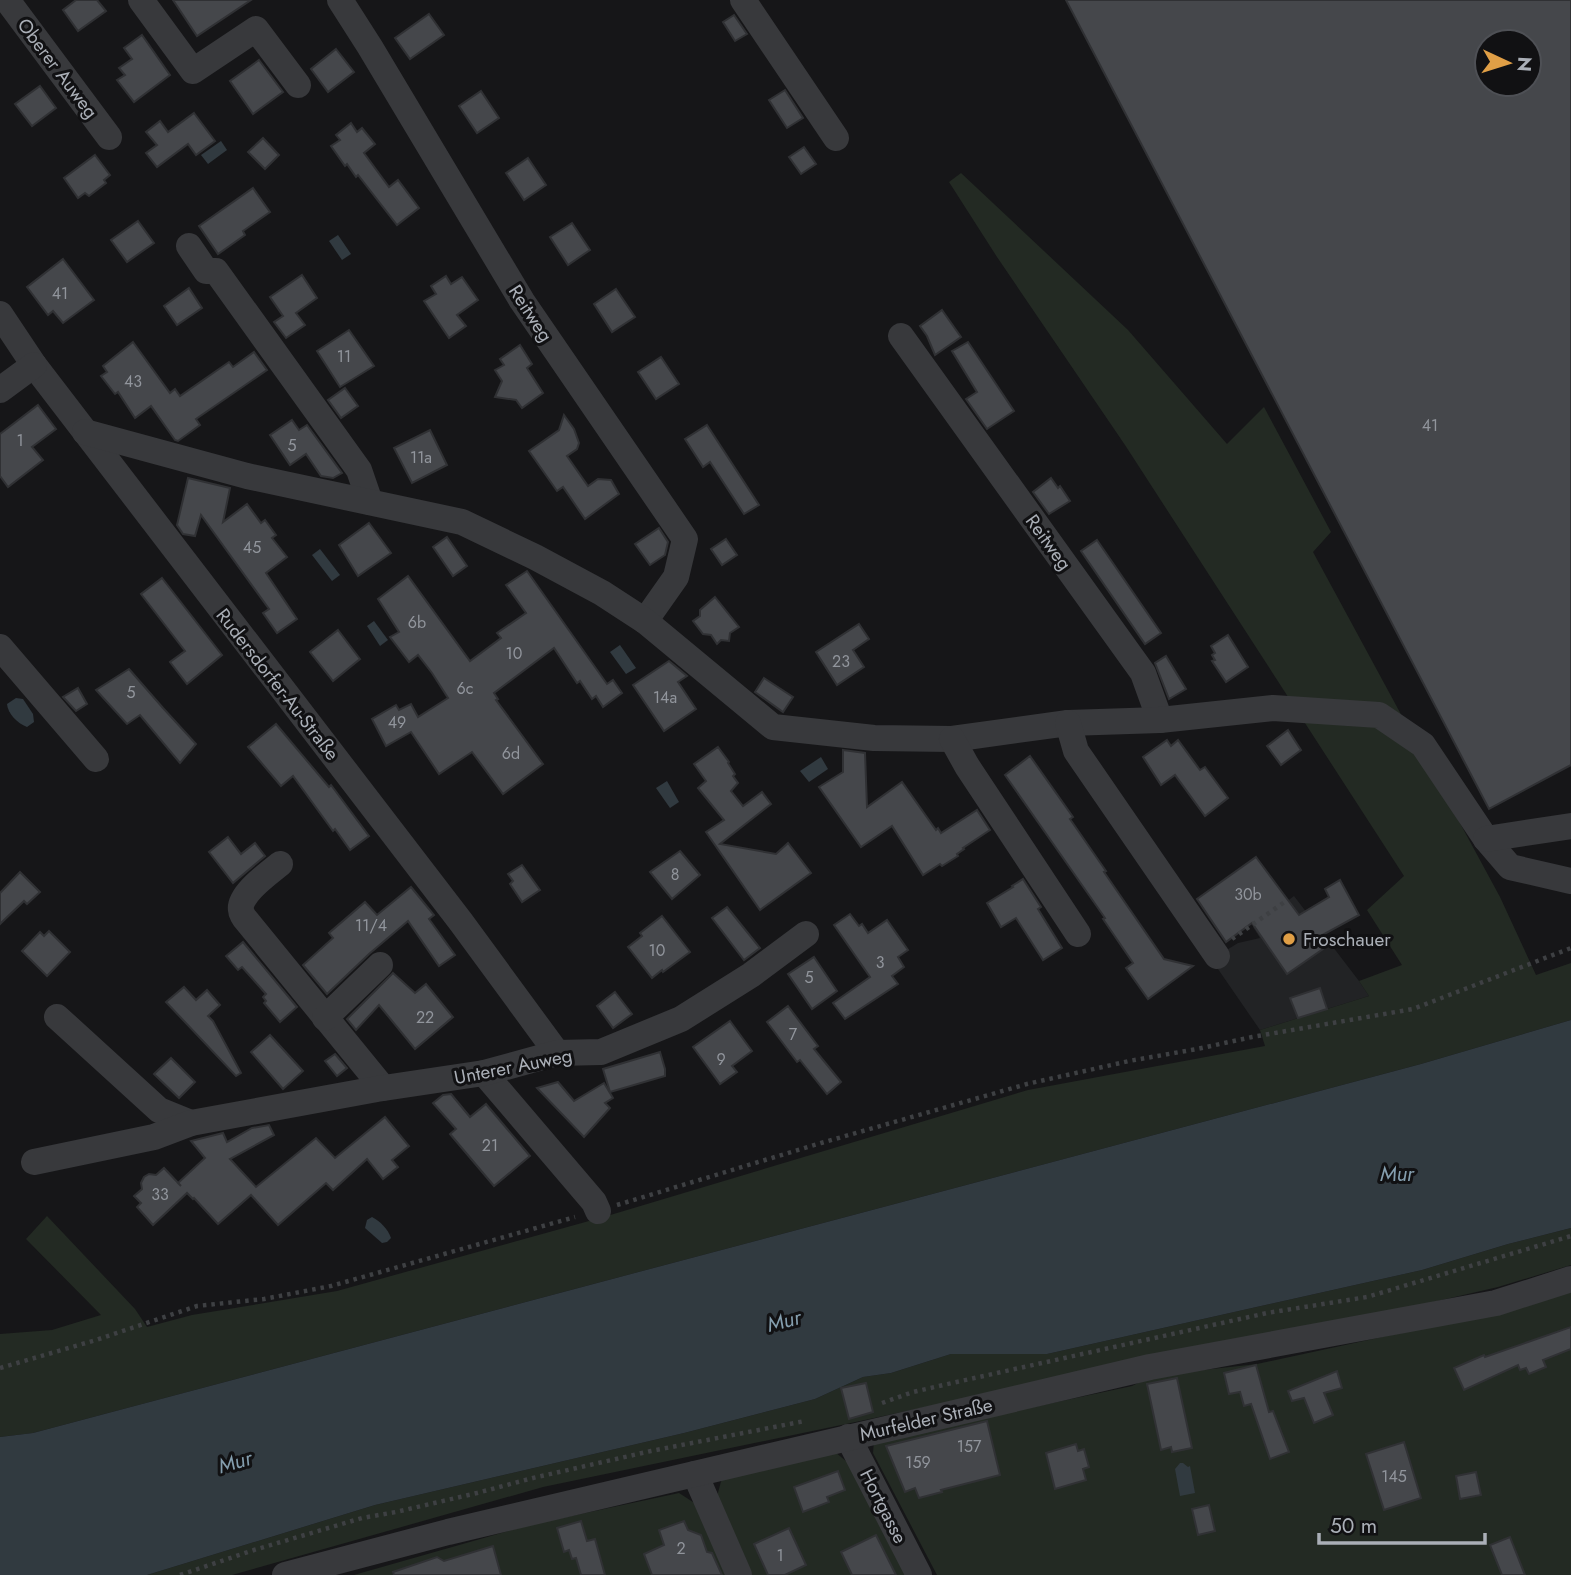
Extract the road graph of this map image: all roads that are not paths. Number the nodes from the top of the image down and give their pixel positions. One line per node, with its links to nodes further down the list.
1 (7, 0): 6 (street, Oberer Auweg)
2 (141, 0): 5 (street)
3 (340, 0): 15 (street, Reitweg)
4 (743, 0): 7 (street)
5 (298, 85)
6 (109, 137)
7 (836, 138)
8 (188, 246): 14 (street)
9 (0, 314): 11 (street, Rudersdorfer-Au-Straße)
10 (901, 336): 17 (street, Reitweg)
11 (34, 365): 12 (street); 13 (street, Rudersdorfer-Au-Straße)
12 (0, 390)
13 (85, 432): 14 (street); 31 (street, Rudersdorfer-Au-Straße)
14 (370, 502): 15 (street)
15 (645, 621): 19 (street)
16 (0, 647): 20 (street)
17 (1160, 720): 18 (street); 22 (street)
18 (1068, 723): 19 (street); 27 (street)
19 (953, 739): 26 (street)
20 (96, 759)
21 (1571, 826): 22 (street)
22 (1486, 839): 24 (street)
23 (280, 863): 30 (street)
24 (1571, 881)
25 (806, 934): 31 (street, Unterer Auweg)
26 (1078, 934)
27 (1215, 954)
28 (380, 965): 30 (street)
29 (57, 1017): 34 (street)
30 (325, 1018): 33 (street)
31 (557, 1053): 32 (street, Unterer Auweg)
32 (484, 1073): 33 (street, Unterer Auweg); 36 (street)
33 (383, 1088): 34 (street, Unterer Auweg)
34 (191, 1123): 35 (street, Unterer Auweg)
35 (34, 1162)
36 (598, 1211)
37 (1571, 1279): 38 (street, Murfelder Straße)
38 (848, 1437): 39 (street, Murfelder Straße); 42 (street, Hortgasse)
39 (695, 1474): 40 (street, Murfelder Straße); 41 (street)
40 (285, 1575)
41 (739, 1575)
42 (919, 1575)

